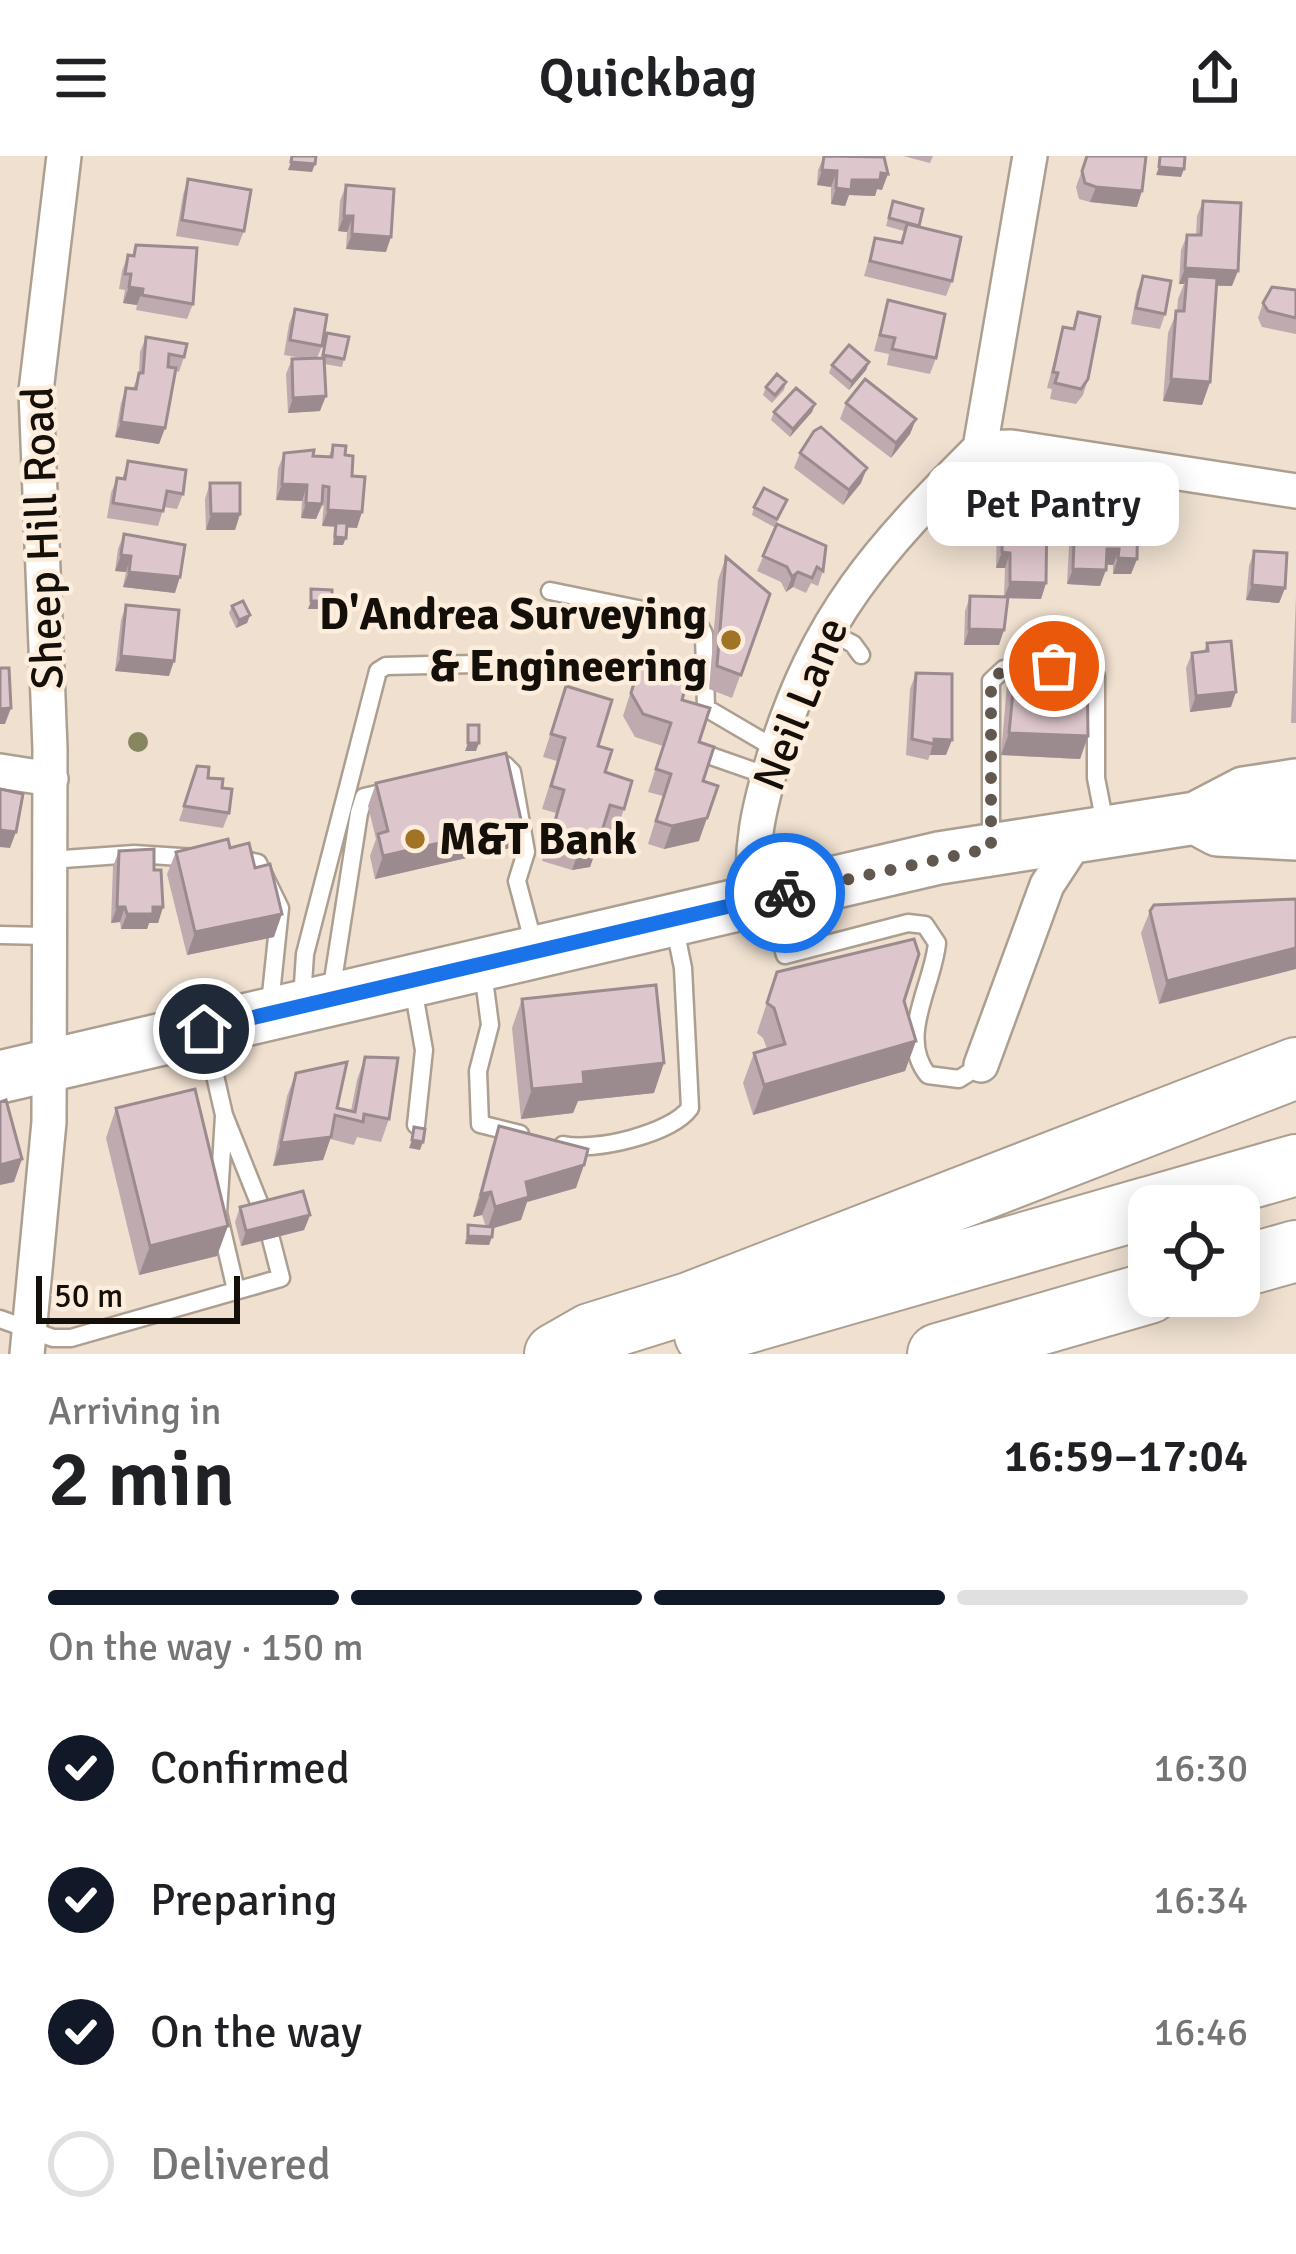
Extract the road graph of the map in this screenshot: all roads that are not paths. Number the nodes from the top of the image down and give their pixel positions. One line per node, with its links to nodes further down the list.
1 (64, 156): 13 (street, Sheep Hill Road)
2 (1030, 156): 3 (street)
3 (980, 448): 4 (street); 6 (street, Neil Lane)
4 (1296, 491)
5 (550, 591): 10 (lane)
6 (825, 629): 7 (lane); 10 (street, Neil Lane)
7 (860, 656)
8 (475, 664): 28 (lane)
9 (708, 755): 10 (lane)
10 (772, 763): 21 (street, Neil Lane)
11 (0, 771): 13 (street)
12 (471, 771): 25 (lane)
13 (51, 779): 20 (street, Sheep Hill Road)
14 (1296, 785): 16 (main road)
15 (407, 786): 28 (lane)
16 (1196, 818): 17 (main road); 18 (main road)
17 (1094, 832): 19 (main road); 19 (lane); 30 (street)
18 (1296, 834)
19 (991, 848): 21 (main road)
20 (49, 860): 24 (street, Sheep Hill Road); 28 (lane)
21 (762, 899): 22 (main road); 30 (lane)
22 (673, 920): 25 (main road); 26 (lane)
23 (0, 935): 24 (lane)
24 (46, 936): 32 (street, Sheep Hill Road)
25 (536, 952): 26 (main road)
26 (481, 965): 27 (main road)
27 (411, 981): 28 (main road); 34 (lane)
28 (300, 1007): 29 (main road)
29 (204, 1029): 32 (main road); 33 (lane)
30 (981, 1065)
31 (1296, 1067): 45 (highway)
32 (24, 1071): 44 (street, Sheep Hill Road)
33 (224, 1115): 38 (lane); 42 (lane)
34 (416, 1124)
35 (1296, 1165): 36 (highway)
36 (1227, 1185)
37 (1128, 1214): 46 (highway)
38 (263, 1215)
39 (271, 1239): 42 (lane)
40 (1296, 1251): 41 (highway)
41 (1260, 1261)
42 (236, 1290): 44 (lane)
43 (1128, 1299): 47 (highway)
44 (19, 1334)
45 (554, 1354)
46 (638, 1354)
47 (938, 1354)

